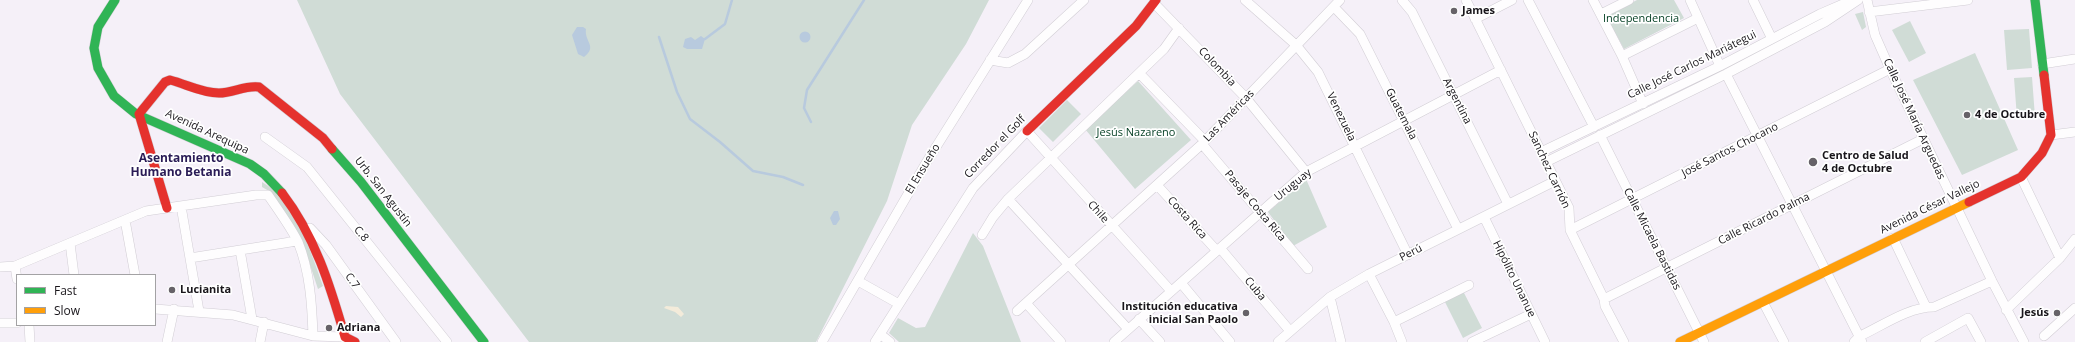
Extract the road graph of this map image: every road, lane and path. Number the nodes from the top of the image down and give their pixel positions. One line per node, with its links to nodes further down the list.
1 (115, 0): 40 (street, Avenida Arequipa)
2 (1028, 0): 30 (street, El Ensueño)
3 (1084, 0): 30 (street)
4 (1245, 0): 20 (street, Venezuela)
5 (1260, 0): 20 (street)
6 (1402, 0): 37 (street, Argentina)
7 (1466, 0): 24 (street, Sanchez Carrión)
8 (1512, 0): 24 (street)
9 (1528, 0): 42 (street)
10 (1593, 0): 22 (street)
11 (1629, 0): 22 (street)
12 (1690, 0): 23 (street)
13 (1754, 0): 26 (street)
14 (1867, 0): 21 (street, Calle José María Arguedas)
15 (1968, 0): 21 (street)
16 (2035, 0): 31 (street, Avenida César Vallejo)
17 (1856, 1): 26 (street, Calle José Carlos Mariátegui); 36 (street, Calle José Carlos Mariátegui)
18 (1155, 2): 25 (street, Colombia); 43 (street, Corredor el Golf)
19 (1337, 3): 27 (street, Las Américas); 41 (street, Guatemala)
20 (1253, 7): 27 (street, Venezuela)
21 (1869, 12): 33 (street, Calle José María Arguedas)
22 (1601, 14): 28 (street)
23 (1698, 18): 28 (street); 32 (street)
24 (1475, 19): 34 (street, Sanchez Carrión)
25 (1179, 28): 35 (street); 38 (street, Colombia)
26 (1772, 39): 32 (street, Calle José Carlos Mariátegui)
27 (1296, 46): 38 (street, Las Américas); 51 (street, Venezuela)
28 (1622, 56): 39 (street)
29 (2075, 59): 31 (street)
30 (990, 60): 93 (street, El Ensueño)
31 (2042, 64): 45 (street, Avenida César Vallejo)
32 (1720, 66): 39 (street, Calle José Carlos Mariátegui)
33 (1890, 69): 47 (street, José Santos Chocano); 49 (street, Calle José María Arguedas)
34 (1501, 70): 37 (street, Uruguay); 52 (street, Sanchez Carrión)
35 (1140, 74): 50 (street, Pasaje Costa Rica); 53 (street)
36 (1726, 74): 46 (street, Calle José Carlos Mariátegui); 47 (street)
37 (1453, 95): 41 (street, Uruguay); 61 (street, Argentina)
38 (1246, 98): 50 (street, Las Américas); 55 (street, Colombia)
39 (1642, 104): 42 (street, Calle José Carlos Mariátegui)
40 (139, 114): 64 (street); 69 (street, Avenida Arequipa); 132 (street, Urb. San Agustín)
41 (1404, 121): 51 (street, Uruguay); 71 (street, Guatemala)
42 (1594, 127): 52 (street, Calle José Carlos Mariátegui)
43 (1027, 131): 53 (street, Chile); 102 (street, Corredor el Golf)
44 (2075, 132): 45 (street)
45 (2051, 135): 56 (street, Avenida César Vallejo)
46 (1600, 136): 54 (street, Calle José Carlos Mariátegui); 60 (street, Calle Micaela Bastidas)
47 (1758, 136): 60 (street, José Santos Chocano); 62 (street)
48 (265, 137): 131 (street, C.8)
49 (1923, 139): 62 (street, Calle Ricardo Palma); 65 (street, Calle José María Arguedas)
50 (1204, 142): 58 (street, Las Américas); 66 (street, Pasaje Costa Rica)
51 (1355, 146): 55 (street, Uruguay); 80 (street, Venezuela)
52 (1541, 152): 54 (street, Sanchez Carrión)
53 (1051, 158): 59 (street); 70 (street, Chile)
54 (1546, 162): 57 (street, Sanchez Carrión)
55 (1306, 172): 66 (street, Uruguay)
56 (2021, 177): 65 (street, Avenida César Vallejo); 82 (street)
57 (1555, 181): 61 (street, Perú); 72 (street, Sanchez Carrión)
58 (1157, 185): 70 (street, Las Américas); 78 (street, Costa Rica)
59 (1008, 199): 73 (street); 83 (street)
60 (1632, 199): 72 (street, José Santos Chocano); 86 (street, Calle Micaela Bastidas)
61 (1508, 204): 67 (street, Perú)
62 (1793, 204): 86 (street, Calle Ricardo Palma); 88 (street)
63 (181, 206): 64 (street); 76 (street); 81 (street)
64 (167, 208): 68 (street)
65 (1956, 208): 74 (street, Avenida César Vallejo); 94 (street, Calle José María Arguedas)
66 (1260, 212): 78 (street, Uruguay); 87 (street, Pasaje Costa Rica)
67 (1484, 217): 71 (street, Perú); 110 (street, Hipólito Unanue)
68 (125, 220): 77 (street); 91 (street)
69 (305, 222): 124 (street, Avenida Arequipa); 130 (street, C.7)
70 (1112, 226): 83 (street, Las Américas); 97 (street, Chile)
71 (1458, 229): 80 (street, Perú)
72 (1570, 230): 99 (street, Sanchez Carrión)
73 (982, 235)
74 (1893, 238): 88 (street, Avenida César Vallejo); 103 (street)
75 (2075, 239): 82 (street)
76 (297, 241): 79 (street); 121 (street)
77 (70, 243): 84 (street); 90 (street)
78 (1218, 249): 95 (street, Uruguay); 119 (street, Cuba)
79 (240, 250): 81 (street); 111 (street)
80 (1408, 254): 92 (street, Perú)
81 (190, 258): 108 (street)
82 (2060, 258): 107 (street)
83 (1069, 265): 101 (street, Las Américas); 118 (street)
84 (15, 266): 85 (street); 89 (street)
85 (0, 267)
86 (1667, 268): 99 (street, Calle Ricardo Palma); 120 (street, Calle Micaela Bastidas)
87 (1308, 269)
88 (1826, 271): 100 (street, Avenida César Vallejo); 125 (street)
89 (16, 274)
90 (74, 274)
91 (135, 274)
92 (1369, 274): 98 (street, Perú); 114 (street)
93 (858, 281): 102 (street); 133 (street, El Ensueño)
94 (1992, 281): 103 (street); 107 (street, Calle José María Arguedas)
95 (1181, 283): 97 (street, Uruguay); 138 (street)
96 (1469, 285): 114 (street)
97 (1171, 291): 112 (street, Uruguay)
98 (1330, 298): 119 (street, Perú); 140 (street)
99 (1604, 299): 144 (street, Sanchez Carrión)
100 (1763, 302): 120 (street, Avenida César Vallejo); 147 (street)
101 (1026, 303): 109 (street, Las Américas); 135 (street)
102 (899, 304): 123 (street, Corredor el Golf)
103 (1926, 307): 125 (street)
104 (2075, 308): 122 (street)
105 (156, 309): 106 (street)
106 (174, 309): 108 (street); 127 (street)
107 (2006, 310): 150 (street, Calle José María Arguedas)
108 (199, 311): 111 (street)
109 (1017, 311)
110 (1531, 314): 142 (street); 143 (street, Hipólito Unanue)
111 (252, 319): 113 (street)
112 (1140, 319): 118 (street, Uruguay); 137 (street)
113 (264, 322): 121 (street); 128 (street)
114 (1394, 322): 141 (street)
115 (0, 323): 116 (street)
116 (16, 323)
117 (29, 326): 126 (street)
118 (1128, 329): 136 (street, Uruguay)
119 (1290, 331): 139 (street, Perú)
120 (1700, 332): 145 (street, Avenida César Vallejo); 146 (street, Calle Micaela Bastidas)
121 (313, 336): 124 (street)
122 (2044, 336)
123 (878, 338): 134 (street)
124 (345, 340): 129 (street)
125 (1859, 340)
126 (30, 342)
127 (167, 342)
128 (260, 342)
129 (355, 342)
130 (396, 342)
131 (447, 342)
132 (484, 342)
133 (822, 342)
134 (890, 342)
135 (1062, 342)
136 (1114, 342)
137 (1160, 342)
138 (1230, 342)
139 (1278, 342)
140 (1341, 342)
141 (1402, 342)
142 (1472, 342)
143 (1545, 342)
144 (1624, 342)
145 (1680, 342)
146 (1704, 342)
147 (1784, 342)
148 (1925, 342): 149 (street)
149 (1982, 342)
150 (2024, 342)

